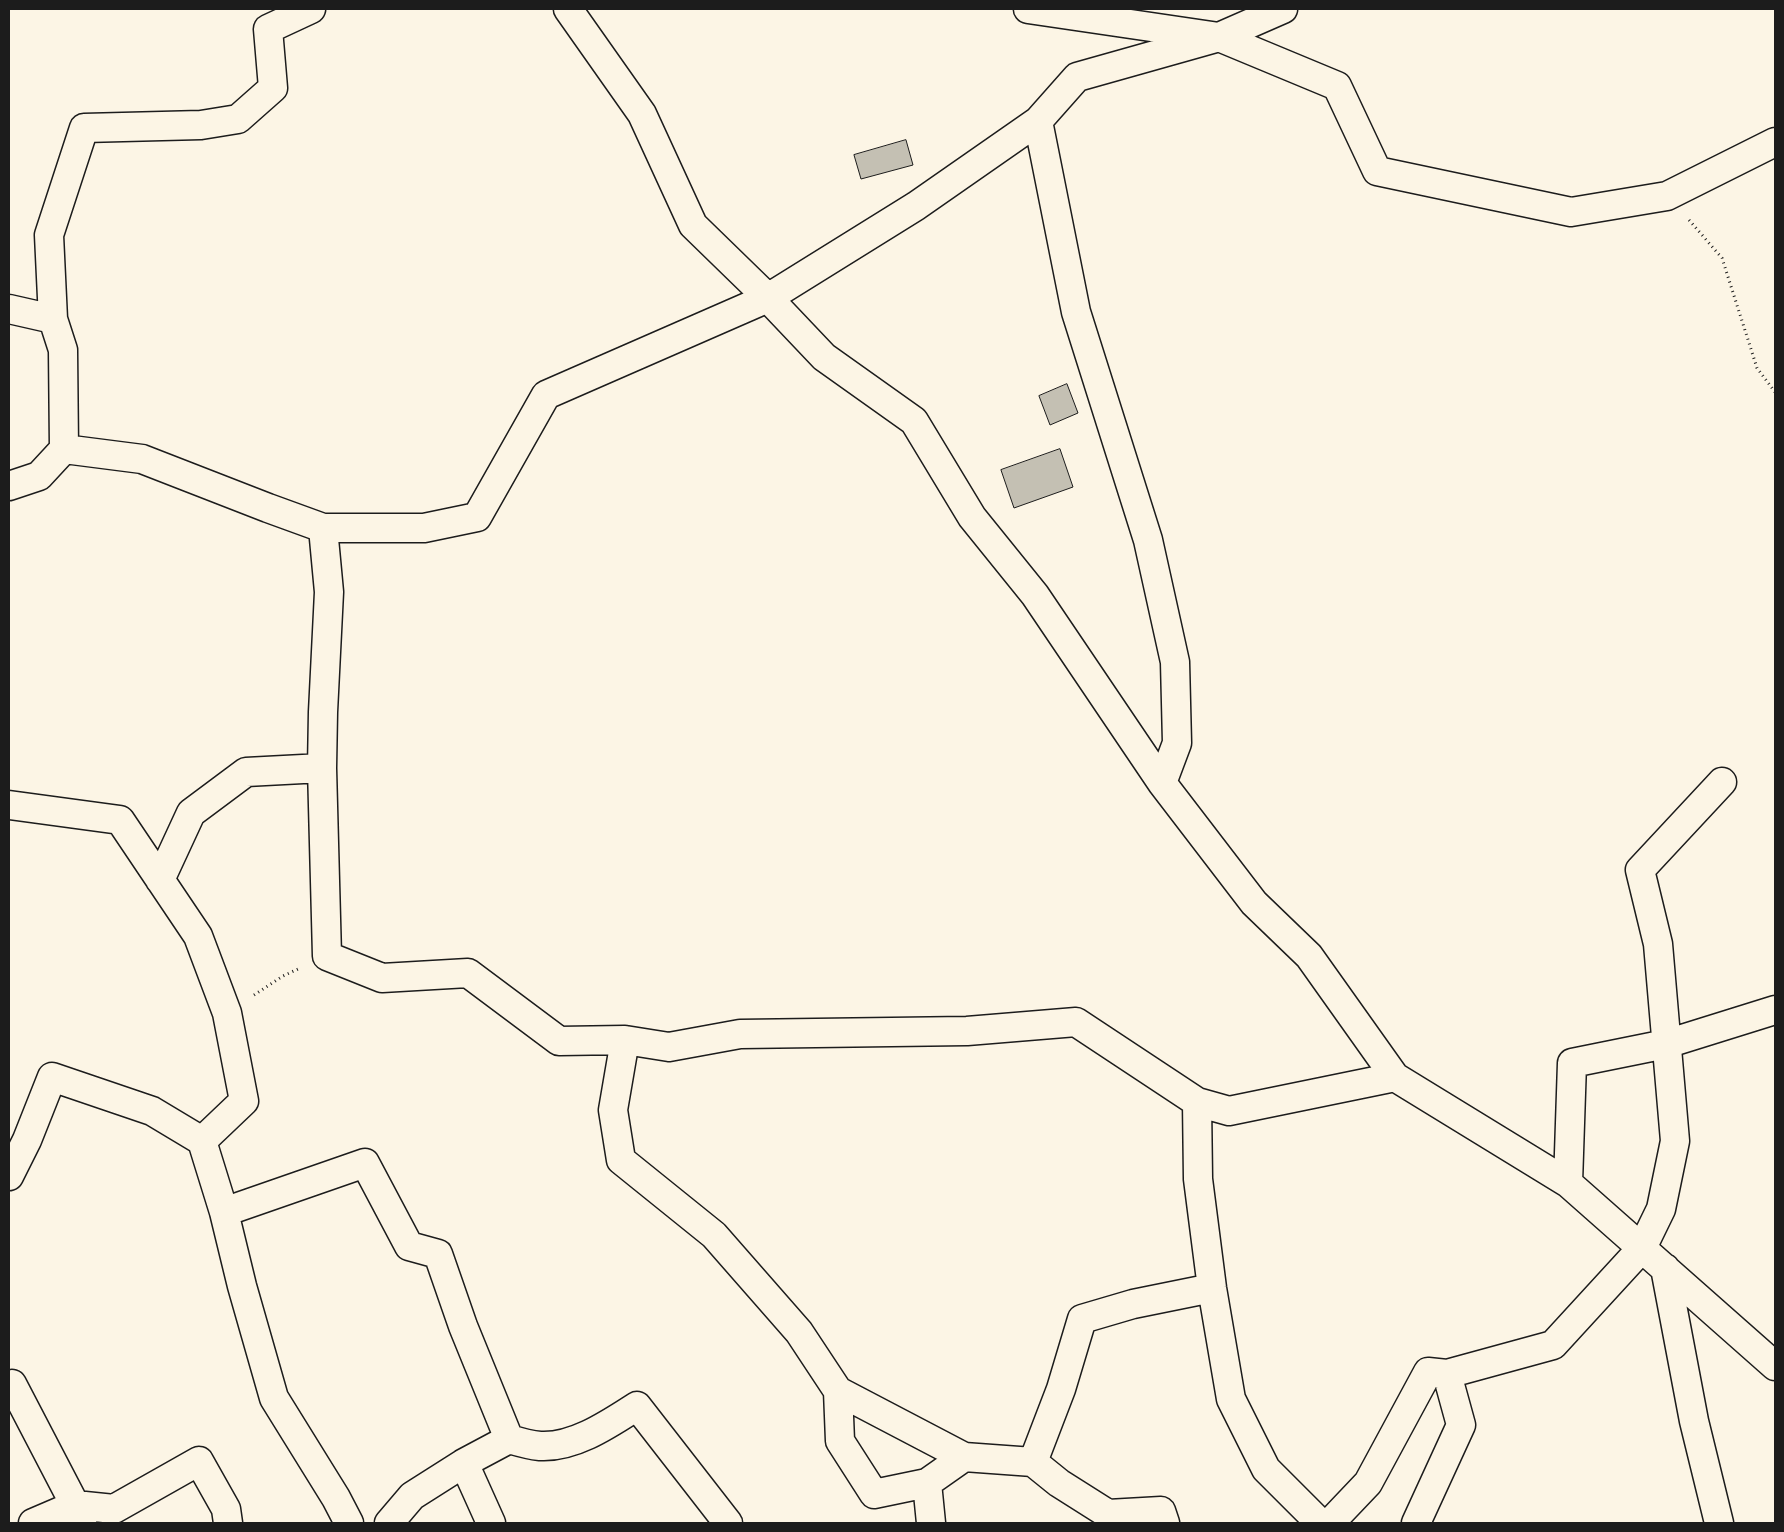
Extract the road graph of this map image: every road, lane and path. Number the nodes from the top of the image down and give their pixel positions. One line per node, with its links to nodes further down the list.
1 (312, 9): 11 (street)
2 (568, 9): 9 (street)
3 (1028, 9): 5 (street)
4 (1283, 9): 5 (street)
5 (1219, 37): 6 (street); 8 (street)
6 (1038, 121): 9 (street); 18 (street)
7 (1775, 142): 8 (street)
8 (1667, 196): 12 (path)
9 (768, 298): 15 (street); 18 (street)
10 (9, 309): 11 (street)
11 (53, 319): 13 (street)
12 (1775, 392)
13 (64, 449): 14 (street); 15 (street)
14 (9, 486)
15 (323, 528): 16 (street)
16 (322, 768): 20 (street); 21 (street)
17 (1722, 782): 25 (street)
18 (1162, 783): 26 (street)
19 (9, 804): 20 (street)
20 (160, 880): 23 (street)
21 (327, 956): 23 (path); 24 (street)
22 (1775, 1010): 25 (street)
23 (226, 1013): 28 (street)
24 (625, 1040): 27 (street); 38 (street)
25 (1666, 1044): 30 (street); 32 (street)
26 (1395, 1077): 27 (street); 30 (street)
27 (1197, 1102): 34 (street)
28 (202, 1141): 29 (street); 31 (street)
29 (9, 1176)
30 (1568, 1183): 32 (street)
31 (224, 1212): 39 (street); 48 (street)
32 (1642, 1248): 33 (street); 36 (street)
33 (1665, 1268): 35 (street); 57 (street)
34 (1212, 1288): 41 (street); 54 (street)
35 (1775, 1366)
36 (1447, 1374): 55 (street); 56 (street)
37 (12, 1384): 44 (street)
38 (838, 1391): 40 (street); 43 (street)
39 (509, 1440): 42 (street); 51 (street)
40 (964, 1457): 41 (street); 43 (street)
41 (1033, 1462): 45 (street)
42 (464, 1463): 49 (street); 50 (street)
43 (927, 1482): 52 (street)
44 (79, 1514): 46 (street); 47 (street)
45 (1092, 1514): 53 (street)
46 (33, 1523)
47 (228, 1523)
48 (349, 1523)
49 (389, 1523)
50 (491, 1523)
51 (728, 1523)
52 (931, 1523)
53 (1165, 1523)
54 (1320, 1523)
55 (1330, 1523)
56 (1416, 1523)
57 (1719, 1523)

